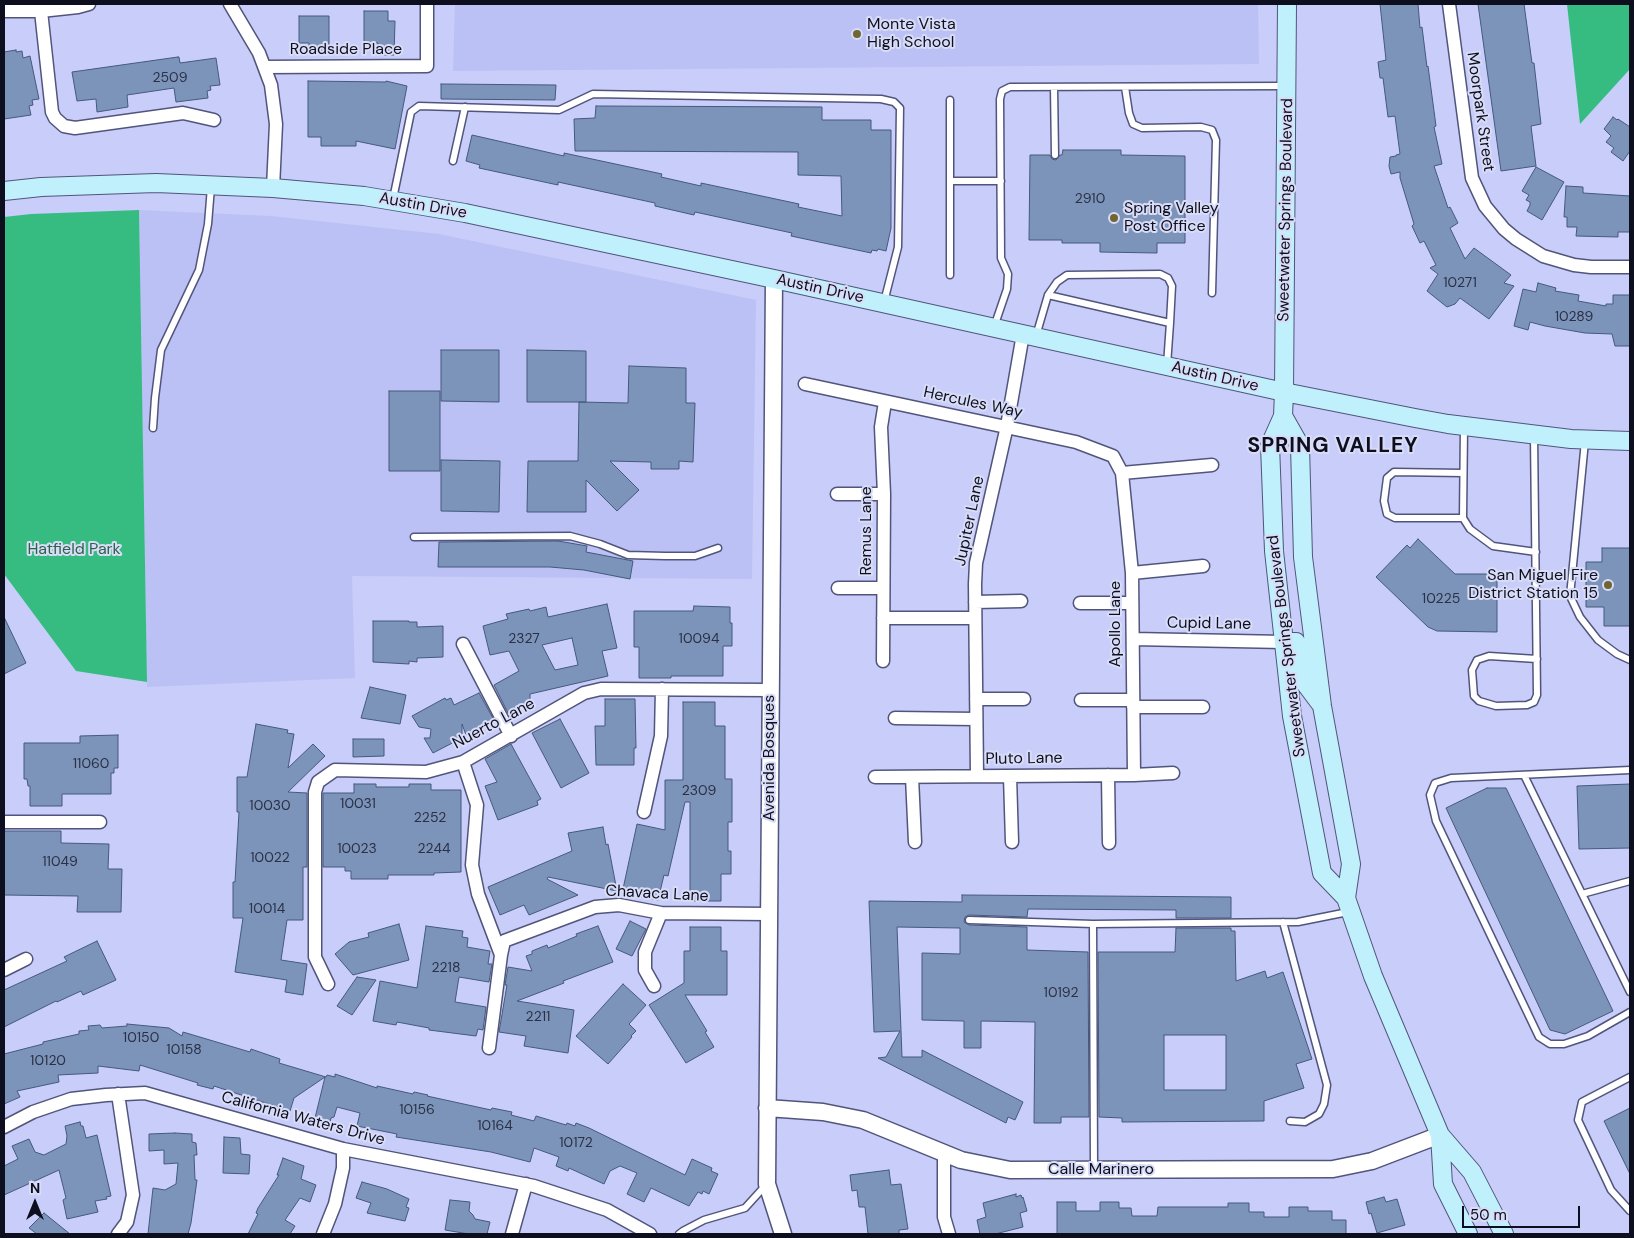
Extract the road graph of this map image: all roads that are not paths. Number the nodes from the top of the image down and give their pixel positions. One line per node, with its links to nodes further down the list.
1 (89, 4): 6 (street)
2 (230, 4): 8 (street)
3 (427, 4): 8 (street, Roadside Place)
4 (1287, 4): 11 (main road, Sweetwater Springs Boulevard)
5 (1449, 4): 23 (street, Moorpark Street)
6 (40, 11): 7 (street); 14 (street)
7 (4, 12)
8 (265, 67): 20 (street)
9 (1054, 86): 10 (lane); 15 (lane); 18 (lane)
10 (1125, 86): 11 (lane); 26 (lane)
11 (1287, 86): 34 (main road, Sweetwater Springs Boulevard)
12 (950, 100): 17 (lane)
13 (465, 107): 16 (lane); 22 (lane); 28 (lane)
14 (214, 120)
15 (1055, 155)
16 (453, 161)
17 (950, 181): 18 (lane); 24 (lane)
18 (1001, 181): 30 (lane)
19 (211, 186): 20 (main road, Austin Drive); 21 (main road, Austin Drive); 39 (lane)
20 (273, 188): 22 (main road, Austin Drive)
21 (4, 191)
22 (393, 201): 25 (main road, Austin Drive)
23 (1630, 267)
24 (950, 275)
25 (774, 279): 28 (main road, Austin Drive); 69 (street, Avenida Bosques)
26 (1212, 293)
27 (1048, 295): 29 (lane); 29 (lane); 31 (lane)
28 (884, 304): 30 (main road, Austin Drive)
29 (1170, 323): 32 (lane)
30 (994, 328): 31 (main road, Austin Drive)
31 (1029, 336): 32 (main road, Austin Drive); 37 (street, Jupiter Lane)
32 (1166, 366): 34 (main road, Austin Drive)
33 (805, 384): 35 (street, Hercules Way)
34 (1284, 392): 36 (main road, Sweetwater Springs Boulevard); 38 (main road, Austin Drive)
35 (885, 402): 37 (street, Hercules Way); 47 (street, Remus Lane)
36 (1283, 416): 63 (main road, Sweetwater Springs Boulevard); 74 (main road, Sweetwater Springs Boulevard)
37 (1007, 426): 44 (street, Hercules Way); 57 (street, Jupiter Lane)
38 (1464, 426): 40 (main road, Austin Drive); 45 (lane)
39 (153, 428)
40 (1534, 434): 41 (main road, Austin Drive); 51 (lane)
41 (1585, 439): 42 (main road, Austin Drive); 66 (lane)
42 (1630, 441)
43 (1212, 465): 44 (street)
44 (1122, 473): 53 (street, Apollo Lane)
45 (1463, 473): 48 (lane); 48 (lane)
46 (837, 494): 47 (street)
47 (884, 494): 55 (street, Remus Lane)
48 (1463, 518): 51 (lane)
49 (414, 537): 50 (lane)
50 (718, 548)
51 (1536, 552): 65 (lane)
52 (1203, 566): 53 (street)
53 (1132, 573): 59 (street, Apollo Lane)
54 (838, 588): 55 (street)
55 (883, 588): 60 (street, Remus Lane)
56 (1021, 601): 57 (street)
57 (975, 602): 61 (street, Jupiter Lane)
58 (1080, 603): 59 (street)
59 (1132, 603): 62 (street, Apollo Lane)
60 (883, 618): 61 (street); 67 (street, Remus Lane)
61 (975, 618): 70 (street, Jupiter Lane)
62 (1133, 639): 63 (street, Cupid Lane); 73 (street, Apollo Lane)
63 (1284, 642): 74 (main road); 97 (main road, Sweetwater Springs Boulevard)
64 (463, 644): 78 (street)
65 (1537, 659): 65 (lane)
66 (1630, 660)
67 (883, 661)
68 (662, 689): 69 (street, Nuerto Lane); 78 (street, Nuerto Lane); 89 (street)
69 (770, 690): 99 (street, Avenida Bosques)
70 (976, 699): 71 (street); 77 (street, Jupiter Lane)
71 (1024, 699)
72 (1081, 700): 73 (street)
73 (1133, 704): 75 (street); 84 (street, Apollo Lane)
74 (1322, 706): 97 (main road, Sweetwater Springs Boulevard)
75 (1203, 707)
76 (895, 718): 77 (street)
77 (976, 719): 85 (street, Jupiter Lane)
78 (510, 736): 79 (street, Nuerto Lane)
79 (463, 762): 103 (street); 106 (street, Nuerto Lane)
80 (1630, 770): 82 (lane)
81 (1173, 774): 84 (street, Pluto Lane)
82 (1524, 774): 96 (lane); 109 (lane)
83 (1108, 775): 84 (street, Pluto Lane); 86 (street, Pluto Lane); 94 (street)
84 (1134, 775)
85 (977, 776): 86 (street, Pluto Lane); 88 (street, Pluto Lane)
86 (1010, 776): 93 (street)
87 (874, 777): 88 (street, Pluto Lane)
88 (912, 777): 92 (street)
89 (644, 812)
90 (4, 822): 91 (street)
91 (100, 822)
92 (915, 842)
93 (1012, 842)
94 (1109, 843)
95 (1630, 881): 96 (lane)
96 (1582, 894): 108 (lane)
97 (1349, 905): 101 (lane); 116 (main road, Sweetwater Springs Boulevard)
98 (660, 913): 99 (street, Chavaca Lane); 103 (street, Chavaca Lane); 107 (street)
99 (769, 914): 113 (street, Avenida Bosques)
100 (969, 920): 102 (lane)
101 (1284, 922): 102 (lane); 114 (lane)
102 (1093, 924): 119 (lane)
103 (501, 955): 110 (street)
104 (26, 959): 105 (street)
105 (4, 970)
106 (328, 984)
107 (654, 986)
108 (1630, 992)
109 (1630, 1012)
110 (489, 1048)
111 (1630, 1077): 122 (lane)
112 (118, 1094): 115 (street, California Waters Drive); 117 (street, California Waters Drive); 123 (street)
113 (767, 1108): 118 (street, Calle Marinero); 121 (street, Avenida Bosques)
114 (1290, 1121)
115 (4, 1127)
116 (1440, 1135): 119 (street, Calle Marinero); 130 (main road, Sweetwater Springs Boulevard); 131 (main road, Sweetwater Springs Boulevard)
117 (344, 1149): 120 (street, California Waters Drive); 124 (street)
118 (944, 1153): 119 (street, Calle Marinero); 129 (street)
119 (1094, 1170)
120 (526, 1184): 125 (street); 126 (street, California Waters Drive)
121 (767, 1184): 127 (lane); 128 (street, Avenida Bosques)
122 (1630, 1211)
123 (118, 1234)
124 (323, 1234)
125 (512, 1234)
126 (650, 1234)
127 (680, 1234)
128 (783, 1234)
129 (949, 1234)
130 (1468, 1234)
131 (1504, 1234)

